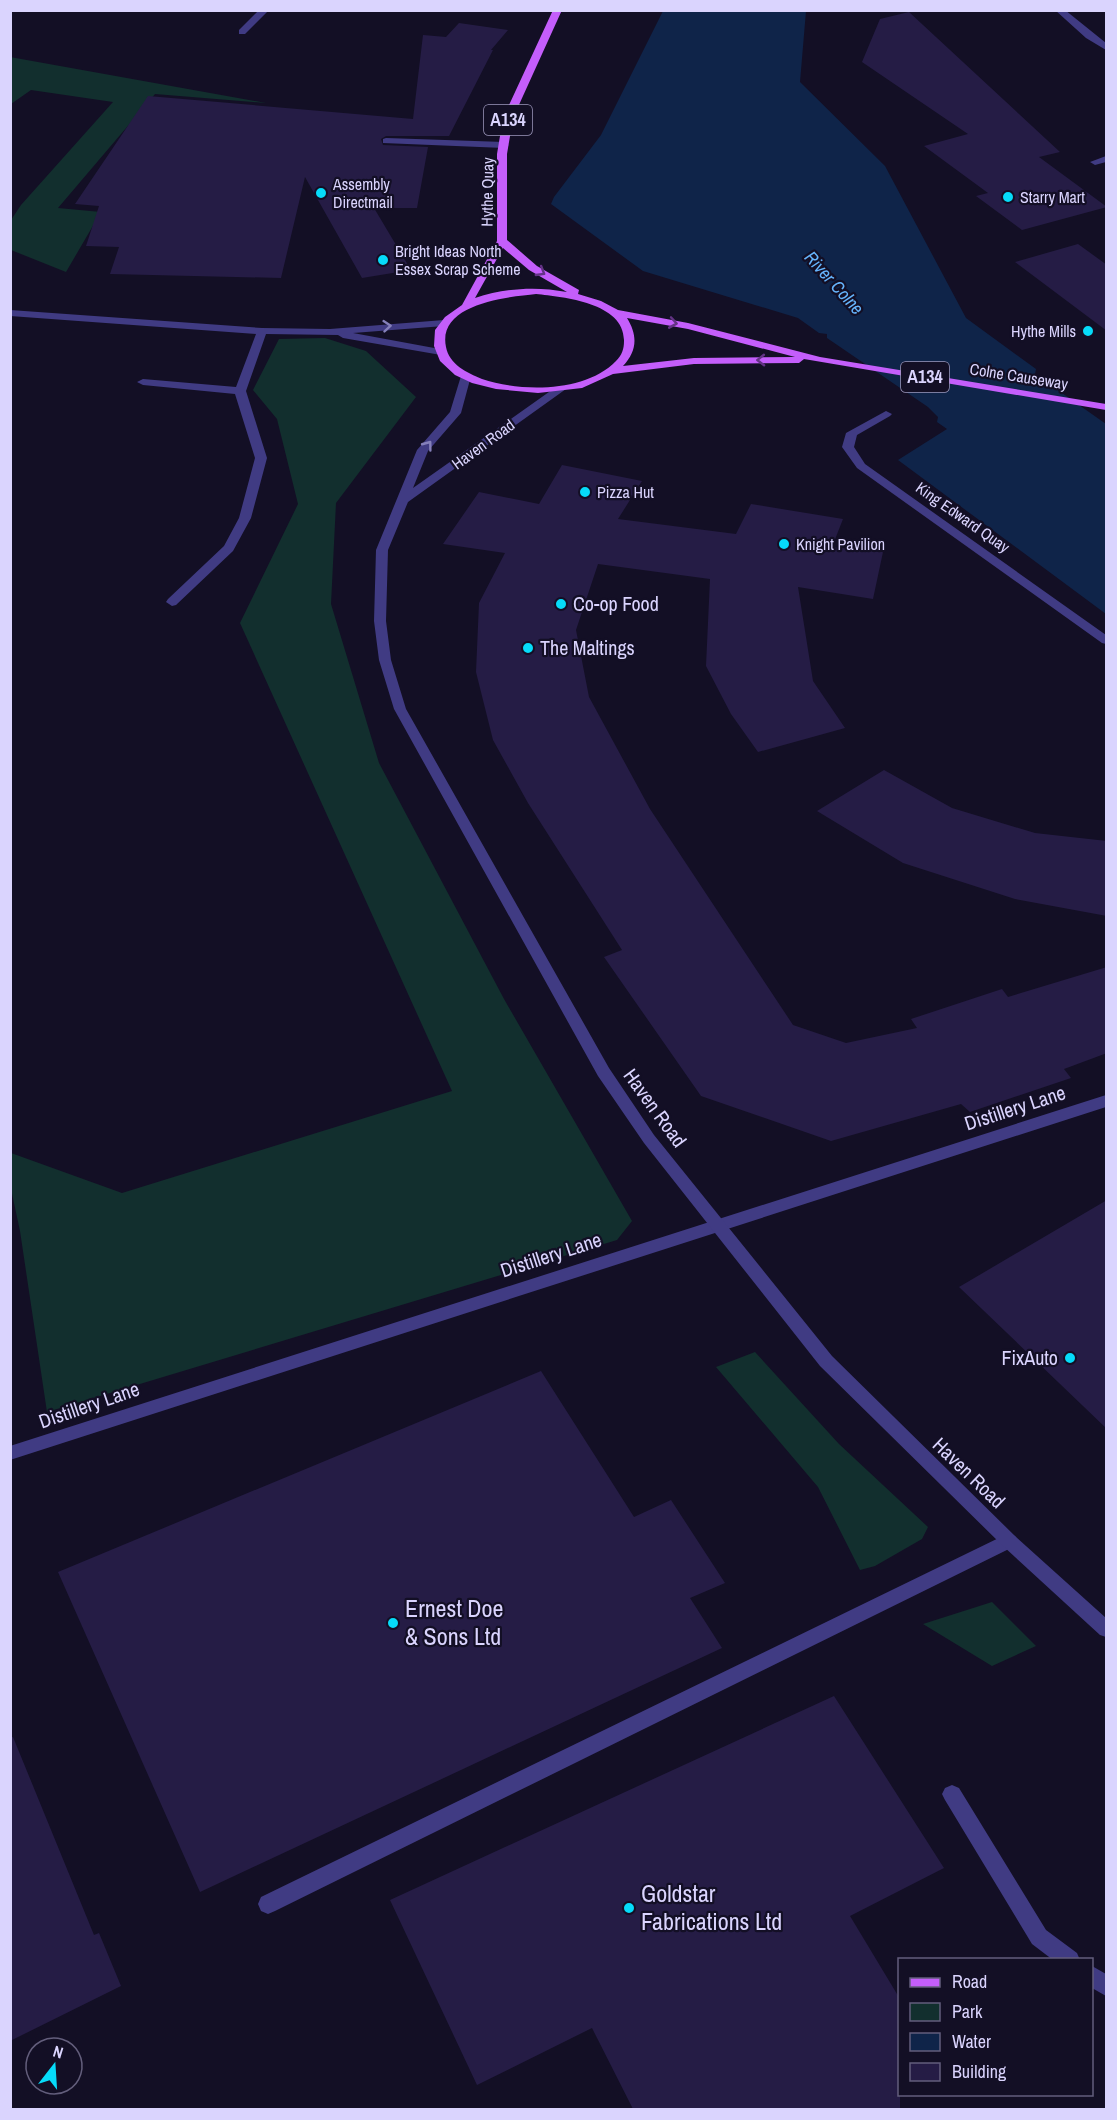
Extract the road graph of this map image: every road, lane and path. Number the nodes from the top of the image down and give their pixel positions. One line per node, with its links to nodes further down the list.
1 (265, 10): 4 (street)
2 (558, 10): 7 (main road, Hythe Quay / A134)
3 (1059, 10): 5 (street)
4 (242, 32)
5 (1107, 47)
6 (386, 141): 7 (street)
7 (504, 145): 10 (main road, Hythe Quay / A134)
8 (1107, 159): 9 (street)
9 (1095, 162)
10 (502, 241): 11 (main road, Hythe Quay / A134, one-way to 11); 12 (main road, Hythe Quay / A134)
11 (585, 298): 12 (main road, A134); 13 (main road, A134)
12 (467, 304): 15 (main road, A134)
13 (616, 313): 19 (main road, Colne Causeway / A134, one-way to 19); 20 (main road, A134)
14 (10, 314): 16 (street)
15 (444, 323): 17 (street, one-way to 15); 18 (main road)
16 (262, 331): 17 (street); 24 (street)
17 (330, 332): 18 (street)
18 (441, 352): 21 (main road, A134)
19 (820, 360): 20 (main road, Colne Causeway / A134, one-way to 20); 25 (main road, Colne Causeway / A134)
20 (611, 371): 23 (main road, A134)
21 (466, 376): 23 (main road, A134); 27 (street, Haven Road, one-way to 21)
22 (143, 382): 24 (street)
23 (560, 389): 27 (street, Haven Road)
24 (240, 391): 28 (street)
25 (1107, 407)
26 (886, 414): 29 (street, King Edward Quay)
27 (405, 499): 31 (street, Haven Road)
28 (172, 602)
29 (1107, 640)
30 (1107, 1101): 31 (street, Distillery Lane)
31 (717, 1224): 32 (street, Distillery Lane); 33 (street, Haven Road)
32 (10, 1453)
33 (1009, 1541): 34 (street, Haven Road); 36 (street)
34 (1107, 1629)
35 (952, 1794): 37 (street)
36 (268, 1904)
37 (1069, 1958)
38 (1093, 1977): 39 (street)
39 (1107, 1986)

